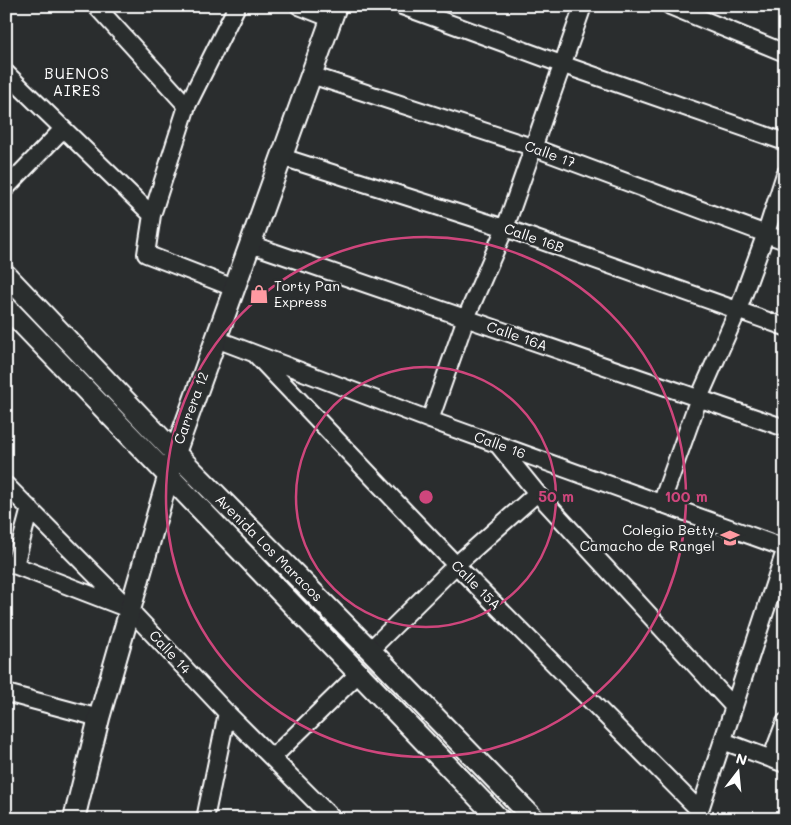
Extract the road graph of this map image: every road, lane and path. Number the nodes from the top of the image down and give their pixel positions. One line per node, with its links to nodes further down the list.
1 (96, 6): 12 (street)
2 (237, 6): 12 (street)
3 (299, 6): 7 (street)
4 (402, 6): 9 (street)
5 (583, 6): 9 (street)
6 (670, 6): 8 (street)
7 (334, 12): 11 (street, Carrera 12)
8 (785, 53)
9 (561, 64): 14 (street); 15 (street)
10 (6, 73): 13 (street)
11 (311, 75): 15 (street, Calle 17); 16 (street, Carrera 12)
12 (187, 106): 19 (street)
13 (63, 129): 18 (street); 19 (street)
14 (785, 142)
15 (532, 147): 20 (street); 21 (street, Calle 17)
16 (282, 157): 20 (street, Calle 16B); 23 (street, Carrera 12)
17 (785, 174): 21 (street)
18 (6, 188)
19 (152, 215): 25 (street)
20 (505, 228): 27 (street, Calle 16B); 28 (street)
21 (766, 233): 22 (street, Calle 17); 27 (street)
22 (785, 241)
23 (250, 244): 25 (street, Carrera 12); 28 (street, Calle 16A)
24 (6, 275): 36 (street, Avenida Los Maracos)
25 (234, 288): 30 (street, Carrera 12)
26 (6, 307): 37 (street, Avenida Los Maracos)
27 (738, 310): 29 (street, Calle 16B); 32 (street)
28 (466, 318): 32 (street, Calle 16A); 33 (street)
29 (785, 327)
30 (216, 339): 31 (street, Calle 16); 36 (street, Carrera 12)
31 (256, 355): 33 (street, Calle 16); 44 (street, Calle 15A)
32 (699, 398): 34 (street, Calle 16A); 40 (street)
33 (430, 420): 35 (street, Calle 16)
34 (785, 428)
35 (498, 444): 39 (street); 40 (street, Calle 16)
36 (175, 453): 37 (street, Carrera 12); 46 (street, Avenida Los Maracos)
37 (168, 474): 45 (street, Carrera 12); 47 (street, Avenida Los Maracos)
38 (6, 485): 41 (street, Calle 14)
39 (537, 493): 44 (street); 49 (street)
40 (661, 504): 42 (street, Calle 16)
41 (30, 508): 43 (street); 45 (street, Calle 14)
42 (785, 549): 49 (street)
43 (11, 564): 45 (street)
44 (456, 565): 46 (street); 56 (street, Calle 15A)
45 (130, 610): 50 (street, Calle 14); 51 (street, Carrera 12)
46 (370, 650): 61 (street, Avenida Los Maracos)
47 (359, 673): 54 (street); 60 (street, Avenida Los Maracos)
48 (6, 693): 51 (street)
49 (734, 707): 53 (street)
50 (227, 713): 54 (street, Calle 14); 58 (street)
51 (99, 718): 57 (street, Carrera 12)
52 (785, 722): 55 (street)
53 (723, 741): 55 (street); 56 (street)
54 (272, 758): 59 (street, Calle 14)
55 (778, 761)
56 (699, 815)
57 (74, 819)
58 (205, 819)
59 (333, 819)
60 (499, 819)
61 (534, 819)

